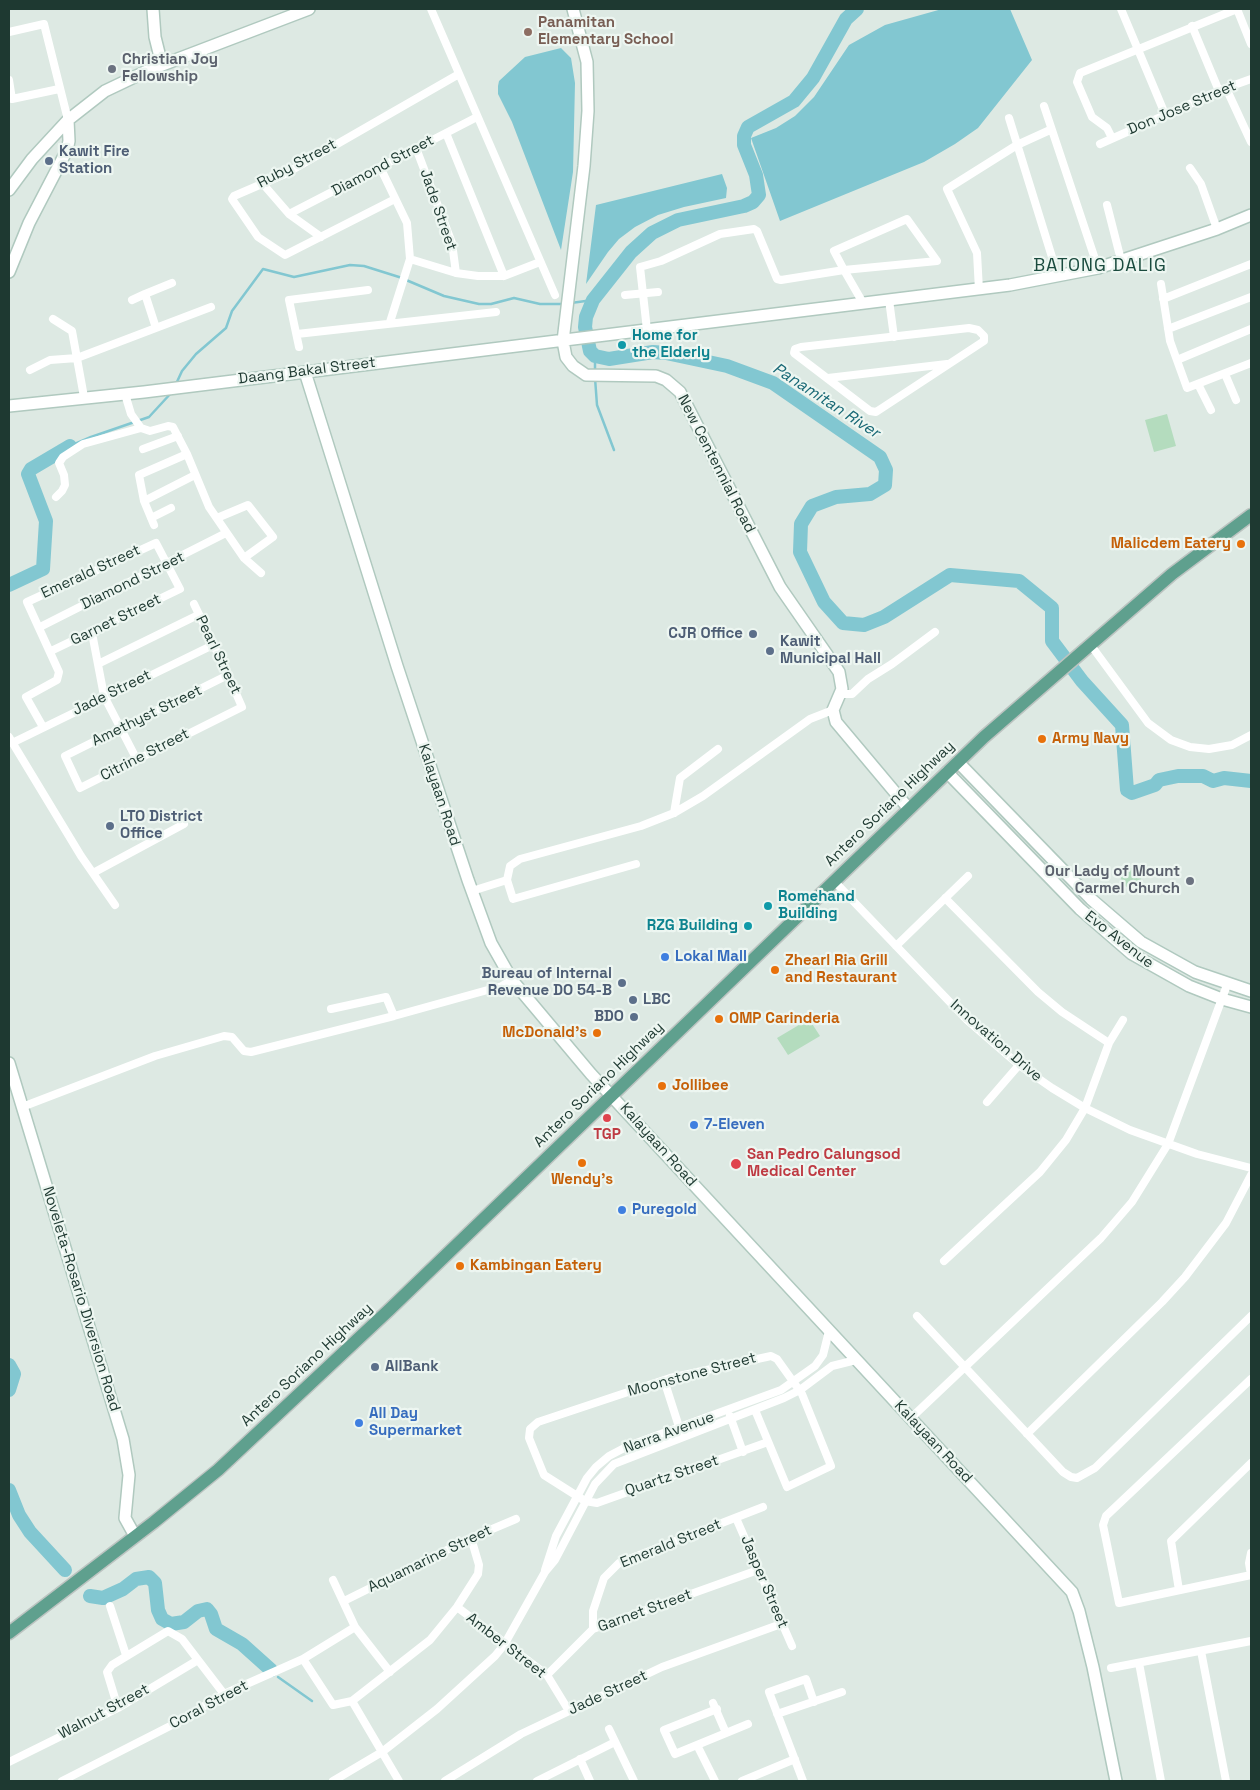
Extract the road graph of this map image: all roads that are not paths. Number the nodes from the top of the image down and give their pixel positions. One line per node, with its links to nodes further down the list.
1 (153, 9): 11 (street)
2 (309, 9): 11 (street)
3 (432, 9): 12 (street)
4 (573, 9): 74 (street, New Centennial Road)
5 (1121, 9): 10 (street)
6 (1237, 9): 7 (street); 9 (street)
7 (1192, 26): 10 (street); 17 (street)
8 (9, 32): 16 (street)
9 (1251, 44)
10 (1137, 49): 19 (street); 25 (street)
11 (162, 65): 22 (street)
12 (458, 74): 20 (street); 32 (street, Ruby Street)
13 (9, 80): 16 (street)
14 (1251, 80): 15 (street, Don Jose Street)
15 (1226, 88): 17 (street, Don Jose Street); 26 (street)
16 (59, 89): 22 (street)
17 (1218, 91): 19 (street, Don Jose Street)
18 (1044, 106): 23 (street)
19 (1166, 114): 25 (street, Don Jose Street)
20 (476, 117): 24 (street, Diamond Street); 43 (street)
21 (1009, 118): 28 (street)
22 (68, 120): 33 (street); 47 (street)
23 (1050, 130): 28 (street); 45 (street)
24 (446, 133): 29 (street, Diamond Street); 49 (street)
25 (1112, 138): 27 (street, Don Jose Street)
26 (1251, 142)
27 (1100, 144)
28 (1017, 146): 40 (street); 53 (street)
29 (416, 148): 30 (street, Diamond Street); 48 (street, Jade Street)
30 (380, 167): 34 (street); 36 (street, Diamond Street)
31 (1190, 168): 38 (street)
32 (262, 184): 36 (street); 39 (street, Ruby Street)
33 (10, 186)
34 (395, 199): 39 (street, Ruby Street); 42 (street)
35 (1107, 205): 41 (street)
36 (288, 214): 39 (street)
37 (1251, 215): 38 (street, Daang Bakal Street)
38 (1217, 229): 41 (street, Daang Bakal Street)
39 (321, 237)
40 (1052, 257)
41 (1121, 260): 45 (street, Daang Bakal Street)
42 (410, 261): 48 (street); 67 (street)
43 (540, 262): 49 (street); 57 (street)
44 (1251, 264): 60 (street)
45 (1098, 268): 53 (street, Daang Bakal Street)
46 (844, 270): 46 (street); 55 (street); 63 (street)
47 (9, 272)
48 (456, 273): 49 (street)
49 (504, 276)
50 (172, 283): 56 (street)
51 (1161, 284): 60 (street)
52 (368, 290): 72 (street)
53 (979, 290): 62 (street, Daang Bakal Street)
54 (658, 292): 55 (street)
55 (644, 293): 58 (street); 69 (street)
56 (145, 294): 61 (street); 68 (street)
57 (555, 295)
58 (625, 295)
59 (1251, 297): 70 (street)
60 (1163, 299): 70 (street)
61 (132, 300)
62 (889, 300): 63 (street, Daang Bakal Street); 73 (street)
63 (863, 303): 69 (street, Daang Bakal Street)
64 (211, 307): 68 (street)
65 (496, 312): 67 (street)
66 (53, 319): 76 (street)
67 (390, 322): 72 (street)
68 (156, 328): 76 (street)
69 (647, 330): 74 (street, Daang Bakal Street)
70 (1168, 330): 77 (street)
71 (1251, 330): 77 (street)
72 (297, 334): 75 (street)
73 (894, 337): 79 (street); 83 (street)
74 (568, 340): 81 (street, Daang Bakal Street); 114 (street, New Centennial Road)
75 (299, 347)
76 (77, 358): 80 (street); 86 (street)
77 (1177, 360): 84 (street)
78 (1251, 363): 82 (street)
79 (949, 364): 83 (street); 83 (street)
80 (30, 370)
81 (305, 372): 85 (street, Daang Bakal Street); 135 (street, Kalayaan Road)
82 (1224, 374): 84 (street); 87 (street)
83 (828, 378)
84 (1198, 384): 89 (street)
85 (125, 394): 86 (street, Daang Bakal Street); 90 (street)
86 (84, 397): 88 (street, Daang Bakal Street)
87 (1236, 400)
88 (9, 406)
89 (1211, 410)
90 (140, 427): 91 (street); 95 (street)
91 (178, 436): 92 (street); 93 (street)
92 (143, 449)
93 (187, 454): 94 (street); 96 (street)
94 (195, 475): 96 (street); 99 (street)
95 (56, 497)
96 (144, 501): 97 (street)
97 (171, 508)
98 (1251, 515): 109 (main road, Antero Soriano Highway)
99 (217, 518): 100 (street); 101 (street)
100 (226, 533): 101 (street); 102 (street, Diamond Street)
101 (244, 558): 103 (street)
102 (166, 565): 106 (street, Diamond Street); 106 (street, Emerald Street); 108 (street, Garnet Street)
103 (261, 574)
104 (194, 604): 105 (street, Pearl Street)
105 (198, 615): 110 (street, Pearl Street); 112 (street)
106 (40, 626): 111 (street)
107 (935, 632): 114 (street)
108 (92, 633): 111 (street, Garnet Street); 112 (street)
109 (1090, 644): 120 (street); 125 (main road, Antero Soriano Highway)
110 (213, 645): 113 (street, Pearl Street); 115 (street, Jade Street)
111 (51, 651): 118 (street)
112 (100, 663): 115 (street)
113 (228, 675): 116 (street, Pearl Street); 119 (street, Amethyst Street)
114 (840, 694): 117 (street, New Centennial Road)
115 (104, 696): 118 (street, Jade Street); 119 (street)
116 (242, 707): 124 (street, Citrine Street)
117 (833, 710): 127 (street); 128 (street)
118 (43, 727): 121 (street, Jade Street)
119 (122, 729): 123 (street, Amethyst Street); 124 (street)
120 (1251, 735)
121 (10, 740): 131 (street)
122 (718, 749): 128 (street)
123 (65, 756): 124 (street, Citrine Street)
124 (137, 760)
125 (958, 762): 126 (main road, Antero Soriano Highway); 138 (street, Evo Avenue)
126 (947, 772): 127 (main road, Antero Soriano Highway); 139 (street, Evo Avenue)
127 (909, 809): 134 (main road, Antero Soriano Highway)
128 (674, 813): 133 (street)
129 (184, 824): 131 (street)
130 (636, 864): 133 (street)
131 (93, 873): 137 (street)
132 (968, 876): 136 (street)
133 (507, 880): 135 (street)
134 (834, 881): 140 (street, Innovation Drive); 152 (main road, Antero Soriano Highway)
135 (472, 891): 141 (street, Kalayaan Road)
136 (945, 898): 140 (street); 149 (street)
137 (116, 905)
138 (1116, 922): 139 (street); 142 (street, Evo Avenue)
139 (1106, 934): 144 (street, Evo Avenue)
140 (896, 946): 151 (street, Innovation Drive)
141 (512, 980): 147 (street); 152 (street, Kalayaan Road)
142 (1227, 985): 143 (street, Evo Avenue); 144 (street)
143 (1251, 991)
144 (1222, 999): 145 (street, Evo Avenue); 156 (street)
145 (1251, 1007)
146 (331, 1009): 147 (street)
147 (394, 1016): 154 (street)
148 (1123, 1020): 149 (street)
149 (1109, 1043): 155 (street)
150 (9, 1062): 154 (street, Noveleta-Rosario Diversion Road)
151 (1019, 1064): 153 (street); 155 (street, Innovation Drive)
152 (611, 1095): 162 (street, Kalayaan Road); 182 (main road, Antero Soriano Highway)
153 (988, 1102)
154 (22, 1107): 182 (street, Noveleta-Rosario Diversion Road)
155 (1085, 1108): 156 (street, Innovation Drive); 159 (street)
156 (1168, 1144): 157 (street, Innovation Drive); 164 (street)
157 (1251, 1168)
158 (1251, 1174): 173 (street)
159 (944, 1261)
160 (917, 1316): 164 (street)
161 (1251, 1316): 173 (street)
162 (829, 1331): 163 (street, Kalayaan Road); 167 (street, Narra Avenue)
163 (856, 1360): 168 (street, Narra Avenue); 171 (street, Kalayaan Road)
164 (965, 1367): 171 (street); 173 (street)
165 (1251, 1379): 188 (street)
166 (664, 1380): 167 (street, Moonstone Street); 172 (street); 177 (street, Moonstone Street)
167 (794, 1382): 168 (street, Moonstone Street); 170 (street, Narra Avenue)
168 (800, 1390): 169 (street, Narra Avenue); 174 (street, Moonstone Street)
169 (756, 1410): 170 (street, Narra Avenue); 174 (street)
170 (729, 1415): 172 (street, Narra Avenue); 175 (street)
171 (911, 1418): 234 (street, Kalayaan Road)
172 (681, 1432): 177 (street, Narra Avenue); 178 (street, Narra Avenue)
173 (1027, 1434)
174 (768, 1442): 175 (street, Quartz Street)
175 (743, 1452): 178 (street, Quartz Street)
176 (1251, 1463): 188 (street)
177 (576, 1496): 178 (street); 186 (street, Narra Avenue)
178 (586, 1501): 186 (street, Narra Avenue)
179 (763, 1507): 180 (street, Emerald Street)
180 (736, 1518): 185 (street, Jasper Street); 194 (street, Emerald Street)
181 (516, 1519): 183 (street, Aquamarine Street)
182 (135, 1536): 195 (main road, Antero Soriano Highway)
183 (471, 1538): 189 (street, Aquamarine Street); 191 (street)
184 (1251, 1553): 188 (street)
185 (758, 1570): 192 (street, Jasper Street); 194 (street, Garnet Street)
186 (544, 1572): 197 (street, Narra Avenue)
187 (333, 1580): 189 (street)
188 (1179, 1590)
189 (344, 1601): 193 (street)
190 (110, 1606): 200 (street)
191 (456, 1608): 197 (street, Amber Street); 205 (street)
192 (782, 1624): 198 (street, Jasper Street); 212 (street, Jade Street)
193 (355, 1627): 201 (street, Coral Street); 205 (street)
194 (593, 1630): 206 (street, Garnet Street)
195 (9, 1633)
196 (1251, 1641): 199 (street)
197 (504, 1645): 206 (street, Amber Street); 219 (street, Narra Avenue)
198 (792, 1646)
199 (1201, 1651): 203 (street); 236 (street)
200 (126, 1655): 202 (street); 211 (street)
201 (304, 1658): 208 (street, Coral Street); 209 (street)
202 (198, 1660): 208 (street); 211 (street, Walnut Street)
203 (1139, 1663): 204 (street); 235 (street)
204 (1111, 1668)
205 (390, 1672): 209 (street)
206 (547, 1675): 212 (street, Amber Street)
207 (842, 1692): 210 (street)
208 (224, 1694): 224 (street, Coral Street)
209 (352, 1701): 219 (street)
210 (814, 1702): 213 (street); 213 (street)
211 (118, 1708): 222 (street, Walnut Street)
212 (569, 1712): 227 (street, Jade Street)
213 (777, 1714): 221 (street)
214 (748, 1724): 216 (street)
215 (608, 1729): 217 (street)
216 (726, 1733): 218 (street); 218 (street)
217 (615, 1742): 220 (street); 230 (street)
218 (697, 1745): 231 (street)
219 (382, 1752): 225 (street, Narra Avenue); 226 (street)
220 (580, 1759): 223 (street); 229 (street)
221 (795, 1759): 232 (street); 233 (street)
222 (9, 1762)
223 (550, 1779): 228 (street)
224 (62, 1781)
225 (333, 1781)
226 (398, 1781)
227 (445, 1781)
228 (537, 1781)
229 (590, 1781)
230 (632, 1781)
231 (715, 1781)
232 (742, 1781)
233 (803, 1781)
234 (1116, 1781)
235 (1161, 1781)
236 (1226, 1781)

